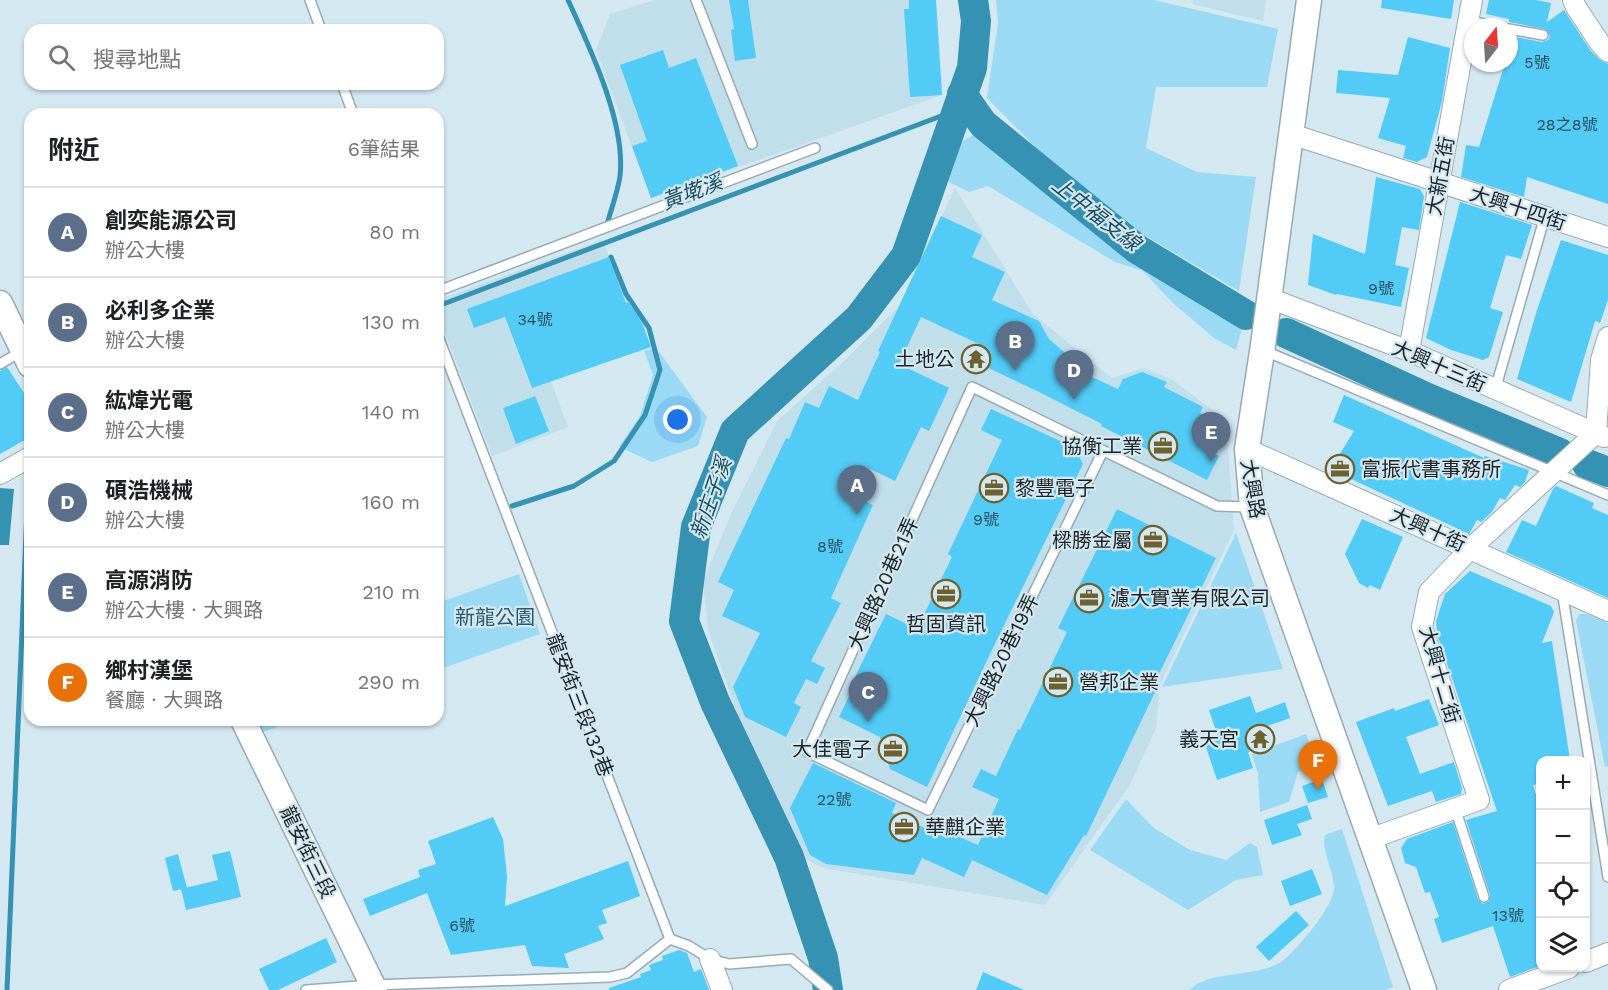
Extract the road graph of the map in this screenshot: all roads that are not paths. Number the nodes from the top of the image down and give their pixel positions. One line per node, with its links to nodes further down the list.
1 (310, 0): 7 (lane)
2 (696, 0): 15 (lane)
3 (1309, 0): 14 (street, 大興路)
4 (1472, 0): 6 (street, 大新五街)
5 (1573, 0): 11 (street)
6 (1469, 18)
7 (319, 24)
8 (1518, 31): 9 (lane)
9 (1543, 35)
10 (1464, 43): 17 (street, 大新五街)
11 (1608, 52)
12 (344, 90): 13 (lane)
13 (351, 108)
14 (1291, 134): 17 (street, 大興十四街); 21 (street, 大興路)
15 (752, 144)
16 (815, 148): 20 (lane)
17 (1439, 182): 18 (street, 大興十四街); 25 (street, 大新五街)
18 (1545, 216): 19 (street, 大興十四街); 30 (lane)
19 (1608, 237)
20 (444, 289)
21 (1269, 298): 24 (street, 大興路); 25 (street, 大興十三街)
22 (0, 303): 27 (street)
23 (1608, 338): 31 (street)
24 (1262, 350): 32 (street, 大興路); 35 (lane)
25 (1408, 351): 30 (street, 大興十三街)
26 (444, 352): 48 (lane, 龍安街三段132巷)
27 (24, 354)
28 (24, 358): 29 (lane)
29 (0, 364)
30 (1495, 390): 31 (street, 大興十三街)
31 (1602, 436): 35 (street, 大興十二街)
32 (1246, 449): 38 (street, 大興路); 39 (street, 大興十街)
33 (1103, 451): 38 (lane); 43 (lane, 大興路20巷19弄); 43 (lane, 大興路20巷21弄)
34 (24, 460): 36 (street)
35 (1556, 472): 37 (lane); 39 (street, 大興十二街)
36 (0, 474)
37 (1608, 495)
38 (1252, 507): 45 (street, 大興路)
39 (1471, 548): 40 (street, 大興十街); 44 (street, 大興十二街)
40 (1562, 591): 41 (street, 大興十街); 46 (lane)
41 (1608, 611)
42 (246, 726): 53 (street, 龍安街三段)
43 (868, 781)
44 (1455, 808): 45 (street, 大興十二街); 47 (lane)
45 (1371, 838): 57 (street, 大興路)
46 (1608, 878)
47 (1484, 897)
48 (670, 939): 50 (lane); 53 (lane)
49 (1608, 953): 51 (street)
50 (710, 959): 55 (street); 56 (lane)
51 (1590, 960)
52 (1558, 972): 58 (street)
53 (374, 987): 54 (lane)
54 (306, 990)
55 (722, 990)
56 (828, 990)
57 (1424, 990)
58 (1509, 990)

